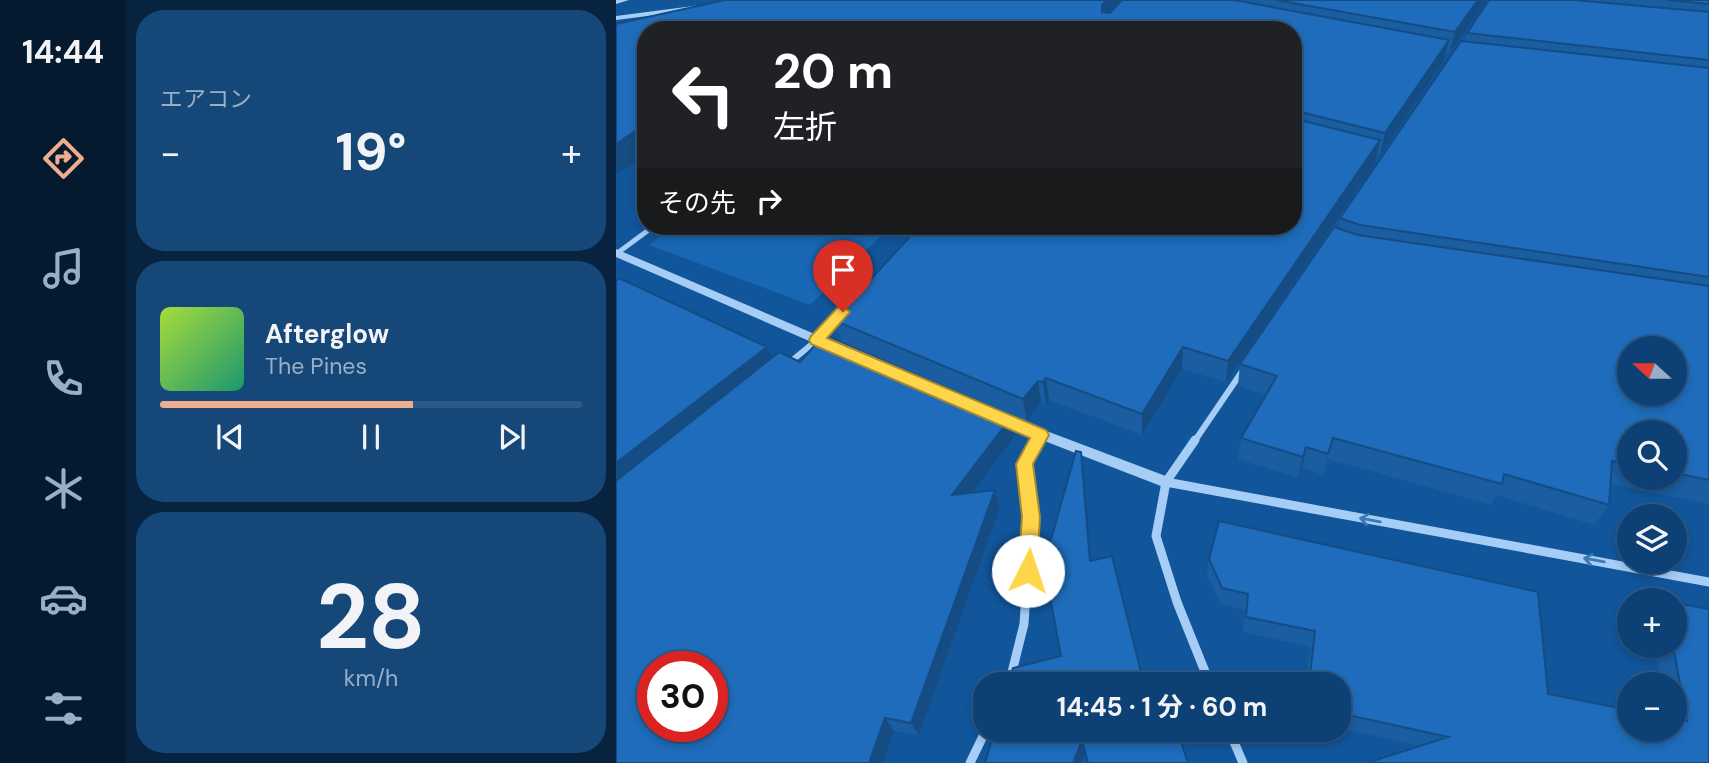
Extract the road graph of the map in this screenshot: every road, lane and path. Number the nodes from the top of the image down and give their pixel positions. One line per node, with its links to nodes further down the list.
1 (616, 18): 2 (street)
2 (642, 21)
3 (637, 22): 4 (street)
4 (616, 27)
5 (641, 235): 6 (lane)
6 (616, 253): 8 (street)
7 (843, 312): 8 (street)
8 (817, 340): 9 (street); 11 (street)
9 (842, 351)
10 (1247, 366): 14 (street)
11 (783, 368)
12 (990, 414): 13 (street)
13 (1040, 435): 14 (street); 16 (street)
14 (1166, 482): 15 (street, one-way to 14); 17 (street)
15 (1709, 582)
16 (1012, 672)
17 (1205, 672)
18 (980, 742): 20 (street)
19 (1234, 742): 21 (street)
20 (970, 763)
21 (1242, 763)

